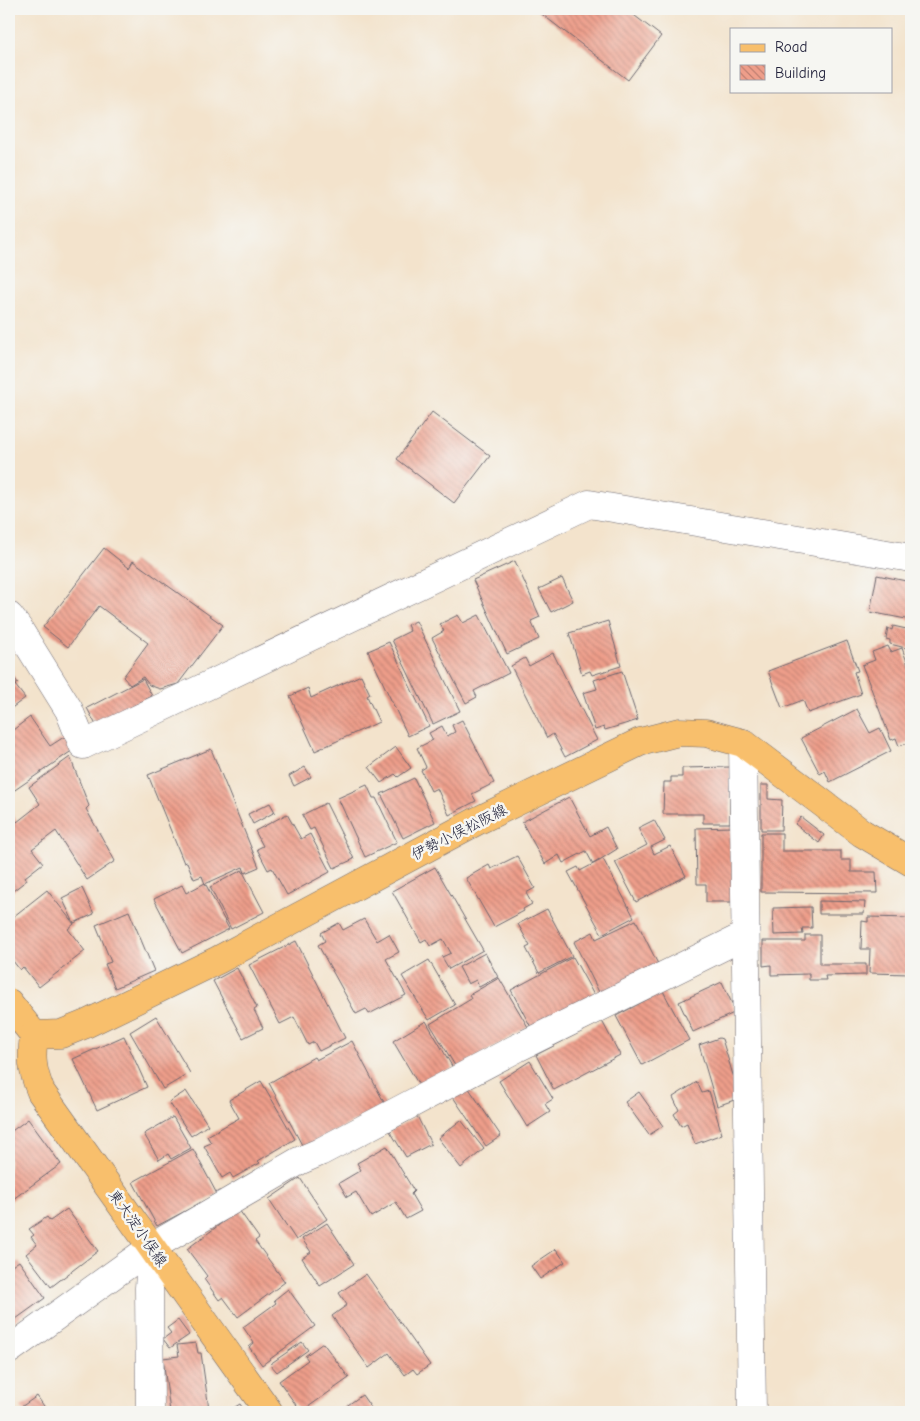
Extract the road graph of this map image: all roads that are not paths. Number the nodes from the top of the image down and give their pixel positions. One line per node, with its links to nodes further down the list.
1 (911, 558): 2 (street)
2 (9, 616)
3 (742, 744): 4 (main road, 伊勢小俣松阪線); 5 (street); 7 (main road, 伊勢小俣松阪線)
4 (911, 862)
5 (744, 936): 8 (street); 12 (street)
6 (9, 1003): 7 (main road)
7 (34, 1035): 8 (main road, 東大淀小俣線)
8 (152, 1248): 9 (street); 10 (street); 11 (main road, 東大淀小俣線)
9 (9, 1350)
10 (150, 1412)
11 (269, 1412)
12 (752, 1412)

